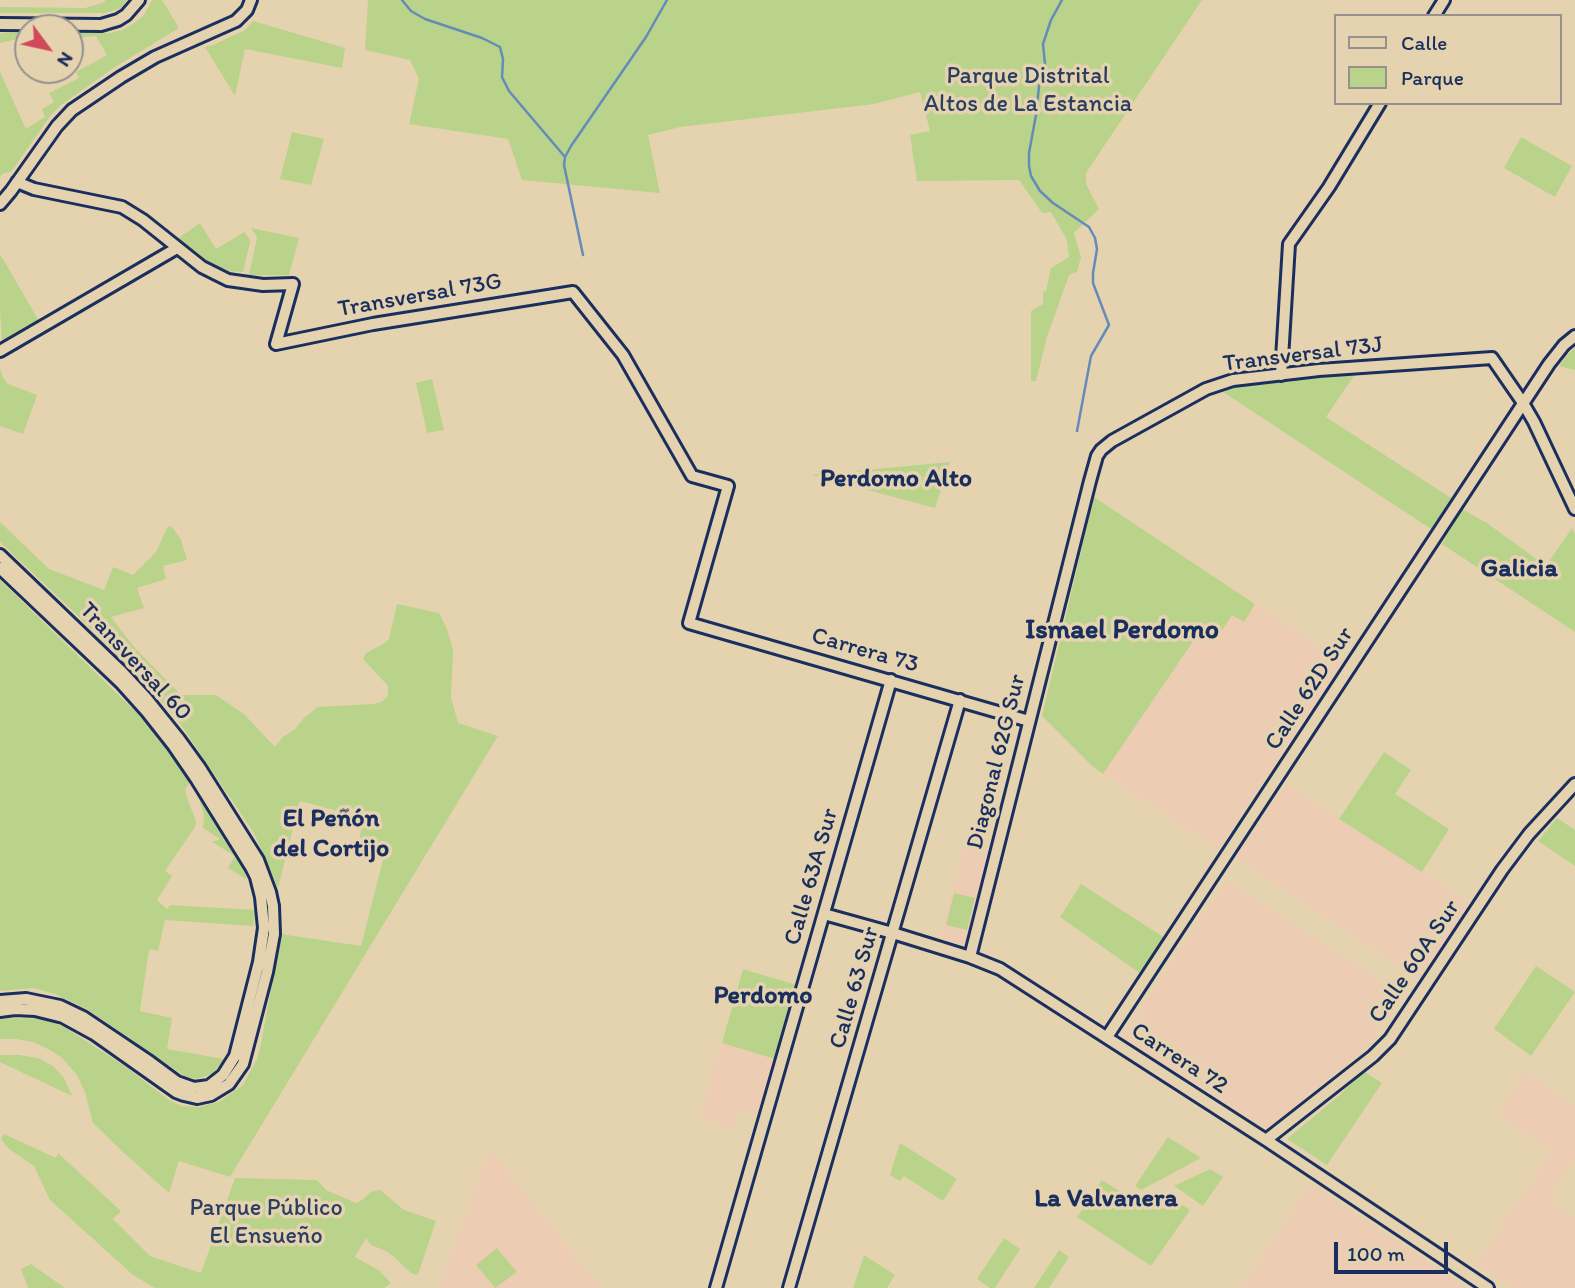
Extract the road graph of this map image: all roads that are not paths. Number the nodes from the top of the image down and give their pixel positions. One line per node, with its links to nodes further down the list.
1 (139, 0): 3 (street)
2 (251, 0): 5 (street)
3 (0, 24)
4 (1379, 105): 10 (street)
5 (17, 182): 6 (street); 7 (street)
6 (0, 204)
7 (177, 248): 9 (street); 16 (street, Transversal 73G)
8 (1575, 337): 11 (street, Calle 62D Sur)
9 (0, 352)
10 (1280, 374): 11 (street, Transversal 73J); 12 (street, Transversal 73J)
11 (1523, 403): 13 (street); 27 (street, Calle 62D Sur)
12 (1097, 456): 19 (street, Diagonal 62G Sur)
13 (1575, 509)
14 (0, 555): 21 (street, Transversal 60)
15 (0, 568): 21 (street, Transversal 60)
16 (689, 623): 17 (street, Carrera 73)
17 (891, 680): 18 (street, Carrera 73); 22 (street, Calle 63A Sur)
18 (960, 700): 19 (street, Carrera 73); 23 (street, Calle 63 Sur)
19 (1029, 721): 24 (street, Diagonal 62G Sur)
20 (1575, 784): 29 (street, Calle 60A Sur)
21 (263, 884): 28 (street)
22 (824, 914): 23 (street, Carrera 72); 30 (street, Calle 63A Sur)
23 (893, 933): 24 (street, Carrera 72); 31 (street, Calle 63 Sur)
24 (970, 957): 27 (street, Carrera 72)
25 (0, 1001): 28 (street)
26 (0, 1011): 28 (street)
27 (1107, 1037): 29 (street, Carrera 72)
28 (201, 1093)
29 (1266, 1140): 32 (street, Carrera 72)
30 (716, 1288)
31 (789, 1288)
32 (1488, 1288)

